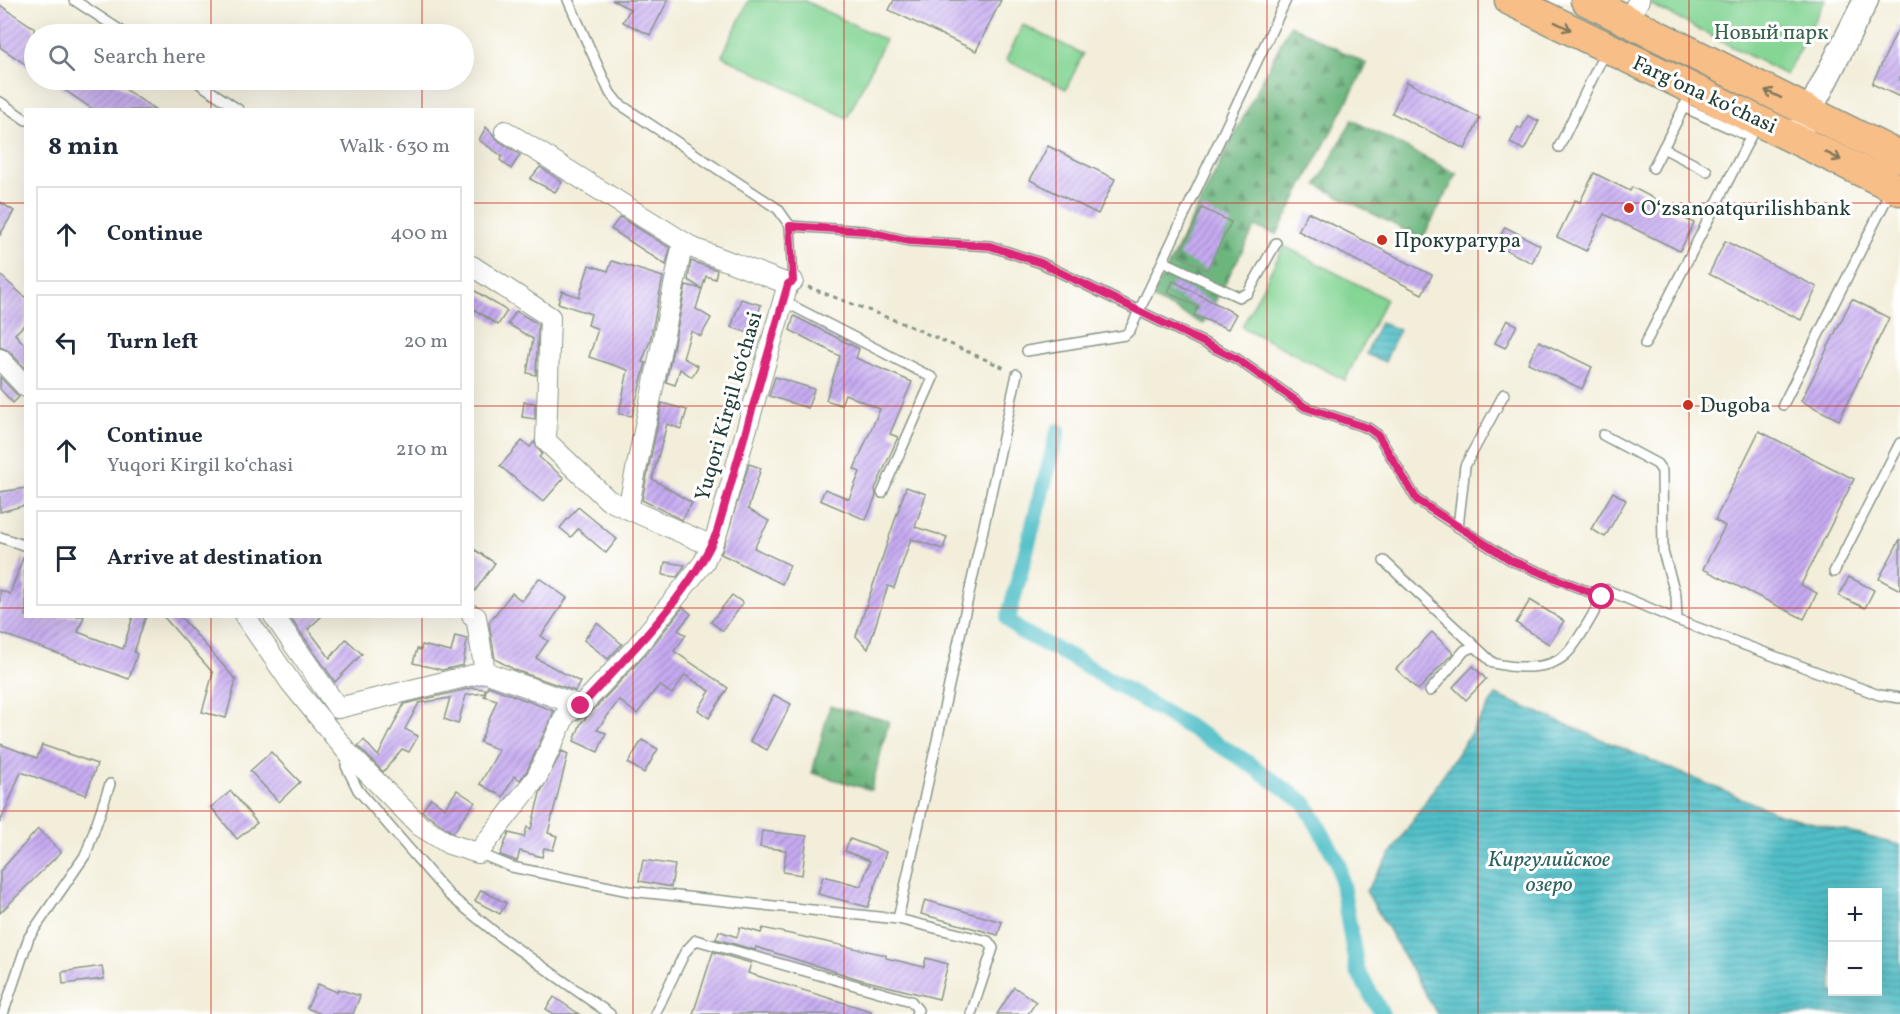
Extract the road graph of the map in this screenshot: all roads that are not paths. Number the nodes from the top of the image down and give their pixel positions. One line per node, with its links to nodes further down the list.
1 (74, 0): 8 (lane)
2 (568, 0): 24 (lane)
3 (1286, 0): 27 (lane)
4 (1510, 0): 9 (main road, Fargʻona koʻchasi, one-way to 9)
5 (1586, 0): 7 (main road, Fargʻona koʻchasi)
6 (1866, 0): 15 (street)
7 (1633, 10): 15 (main road, Fargʻona koʻchasi, one-way to 7)
8 (111, 24)
9 (1607, 47): 11 (main road, Fargʻona koʻchasi); 18 (lane)
10 (209, 90): 13 (lane)
11 (1688, 99): 16 (main road, Fargʻona koʻchasi); 19 (lane)
12 (0, 102): 14 (lane)
13 (236, 108)
14 (24, 119)
15 (1802, 124): 16 (main road, Fargʻona koʻchasi); 20 (main road, Fargʻona koʻchasi); 23 (main road, Fargʻona koʻchasi, one-way to 23)
16 (1754, 129): 31 (lane)
17 (505, 131): 25 (street)
18 (1559, 147)
19 (1663, 148): 21 (lane); 22 (lane)
20 (1900, 157)
21 (1653, 168)
22 (1707, 171)
23 (1897, 188): 37 (lane)
24 (790, 226): 29 (lane); 30 (lane)
25 (683, 242): 29 (street); 41 (street)
26 (1276, 243): 27 (lane)
27 (1163, 261): 30 (lane)
28 (474, 267): 41 (street)
29 (788, 289): 40 (lane); 45 (street, Yuqori Kirgil koʻchasi)
30 (1140, 310): 32 (lane); 42 (lane)
31 (1645, 344)
32 (1027, 351)
33 (0, 358): 35 (street)
34 (1017, 374): 61 (lane)
35 (24, 385)
36 (1504, 394): 42 (lane)
37 (1783, 405)
38 (1603, 435): 52 (lane)
39 (1900, 443): 47 (lane)
40 (882, 493)
41 (628, 509): 45 (street)
42 (1458, 527): 48 (lane)
43 (0, 537): 44 (lane)
44 (24, 545)
45 (712, 546): 57 (street, Yuqori Kirgil koʻchasi)
46 (1384, 561): 53 (lane)
47 (1834, 572)
48 (1602, 597): 52 (lane); 53 (lane)
49 (474, 616): 54 (street)
50 (246, 618): 58 (street)
51 (275, 618): 54 (street)
52 (1677, 620): 56 (lane)
53 (1475, 647): 55 (lane)
54 (485, 672): 57 (street)
55 (1430, 691)
56 (1900, 698)
57 (581, 706): 60 (street, Yuqori Kirgil koʻchasi)
58 (348, 753): 60 (street); 63 (lane)
59 (110, 784): 62 (lane)
60 (478, 853): 61 (lane)
61 (898, 919): 66 (lane)
62 (3, 1014)
63 (610, 1014)
64 (655, 1014): 65 (lane)
65 (916, 1014)
66 (971, 1014)

